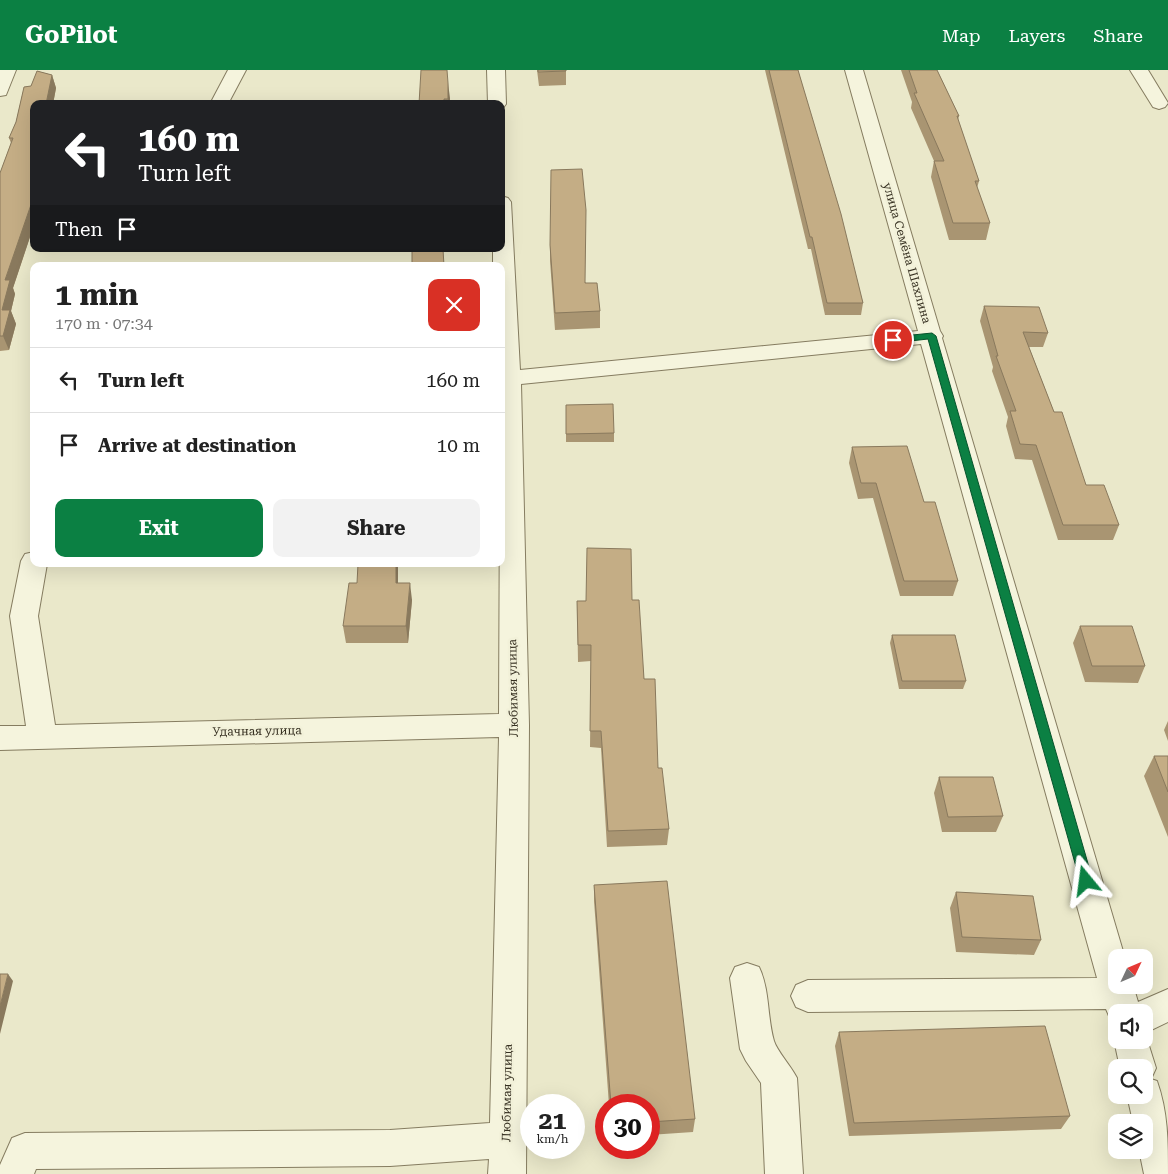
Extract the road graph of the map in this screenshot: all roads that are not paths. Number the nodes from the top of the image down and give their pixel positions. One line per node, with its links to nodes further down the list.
1 (7, 70): 6 (street)
2 (237, 70): 7 (street)
3 (496, 70): 8 (street)
4 (854, 70): 11 (street, улица Семёна Шахлина)
5 (1139, 70): 9 (street)
6 (0, 90)
7 (221, 100)
8 (497, 100)
9 (1159, 103)
10 (505, 290): 12 (street, Любимая улица)
11 (932, 336): 12 (street); 19 (street, улица Семёна Шахлина)
12 (509, 378): 14 (street, Любимая улица)
13 (33, 567): 15 (street)
14 (514, 725): 15 (street, Удачная улица); 23 (street, Любимая улица)
15 (42, 737): 16 (street, Удачная улица)
16 (0, 738)
17 (747, 978): 25 (street)
18 (808, 996): 19 (street)
19 (1121, 1003)
20 (1168, 1005): 21 (street)
21 (1153, 1012)
22 (1147, 1104): 26 (street)
23 (507, 1157): 24 (street)
24 (15, 1174)
25 (784, 1174)
26 (1163, 1174)

